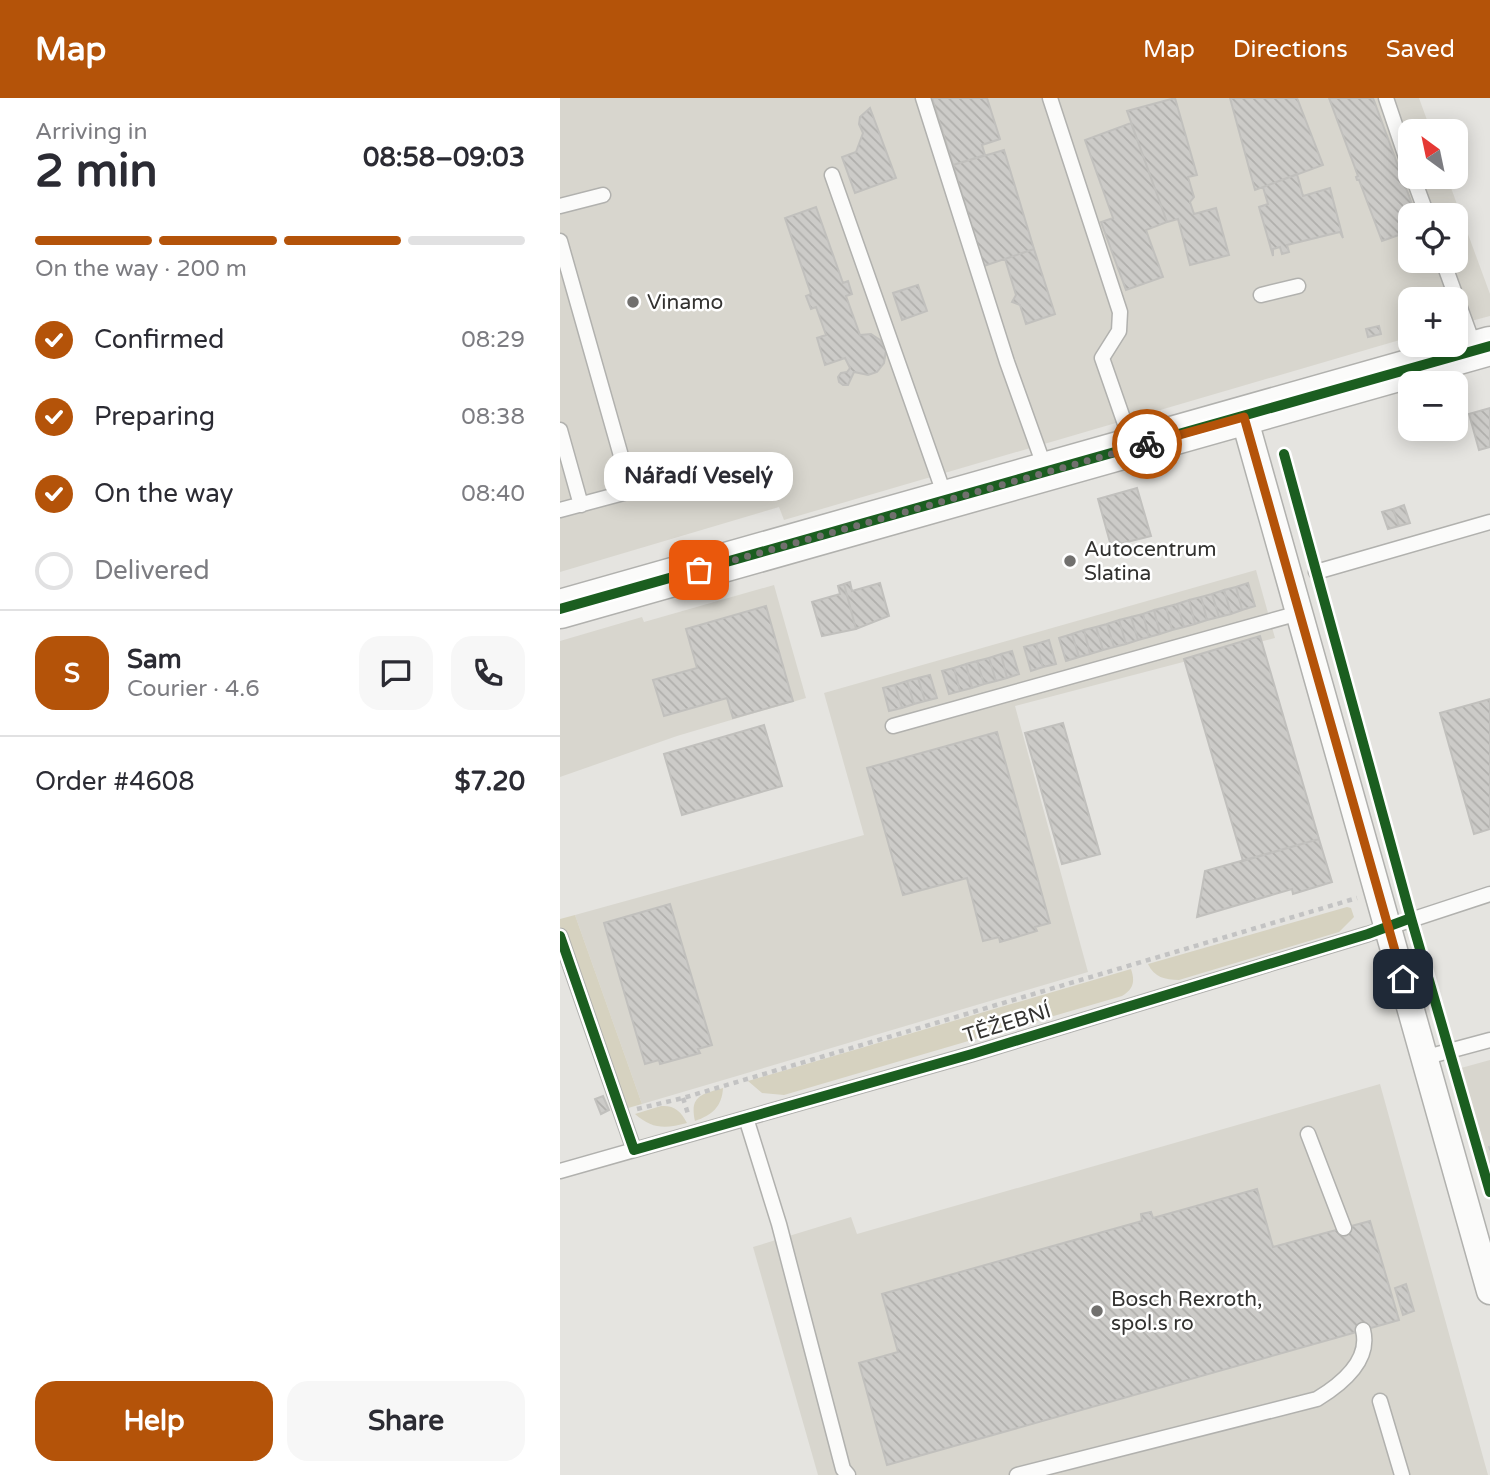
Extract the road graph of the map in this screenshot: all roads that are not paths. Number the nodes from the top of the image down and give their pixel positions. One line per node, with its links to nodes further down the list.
1 (923, 98): 16 (lane)
2 (1050, 98): 15 (lane)
3 (1386, 98): 4 (lane)
4 (1398, 134)
5 (832, 175): 17 (lane)
6 (604, 195): 7 (lane)
7 (560, 206)
8 (560, 241): 18 (lane)
9 (1449, 273): 12 (lane)
10 (1298, 286): 11 (lane)
11 (1261, 295)
12 (1483, 348): 13 (main road)
13 (1244, 417): 15 (main road); 23 (street)
14 (560, 430): 18 (lane)
15 (1134, 448): 16 (main road)
16 (1046, 473): 17 (main road)
17 (947, 500): 22 (main road)
18 (581, 505): 19 (lane)
19 (560, 510)
20 (1490, 522): 21 (lane)
21 (1316, 572)
22 (560, 609)
23 (1299, 613): 24 (lane); 26 (street)
24 (893, 726)
25 (1490, 894): 26 (lane, TĚŽEBNÍ)
26 (1389, 927): 29 (street); 30 (lane, TĚŽEBNÍ)
27 (560, 936): 32 (lane)
28 (1490, 1040): 29 (lane)
29 (1423, 1058): 35 (street)
30 (746, 1118): 32 (lane, TĚŽEBNÍ); 39 (lane)
31 (1308, 1135): 34 (lane)
32 (634, 1150): 33 (lane, TĚŽEBNÍ)
33 (560, 1171)
34 (1344, 1228)
35 (1490, 1292)
36 (1363, 1330): 40 (lane)
37 (1381, 1401): 38 (lane)
38 (1398, 1474)
39 (848, 1475)
40 (1017, 1475)

